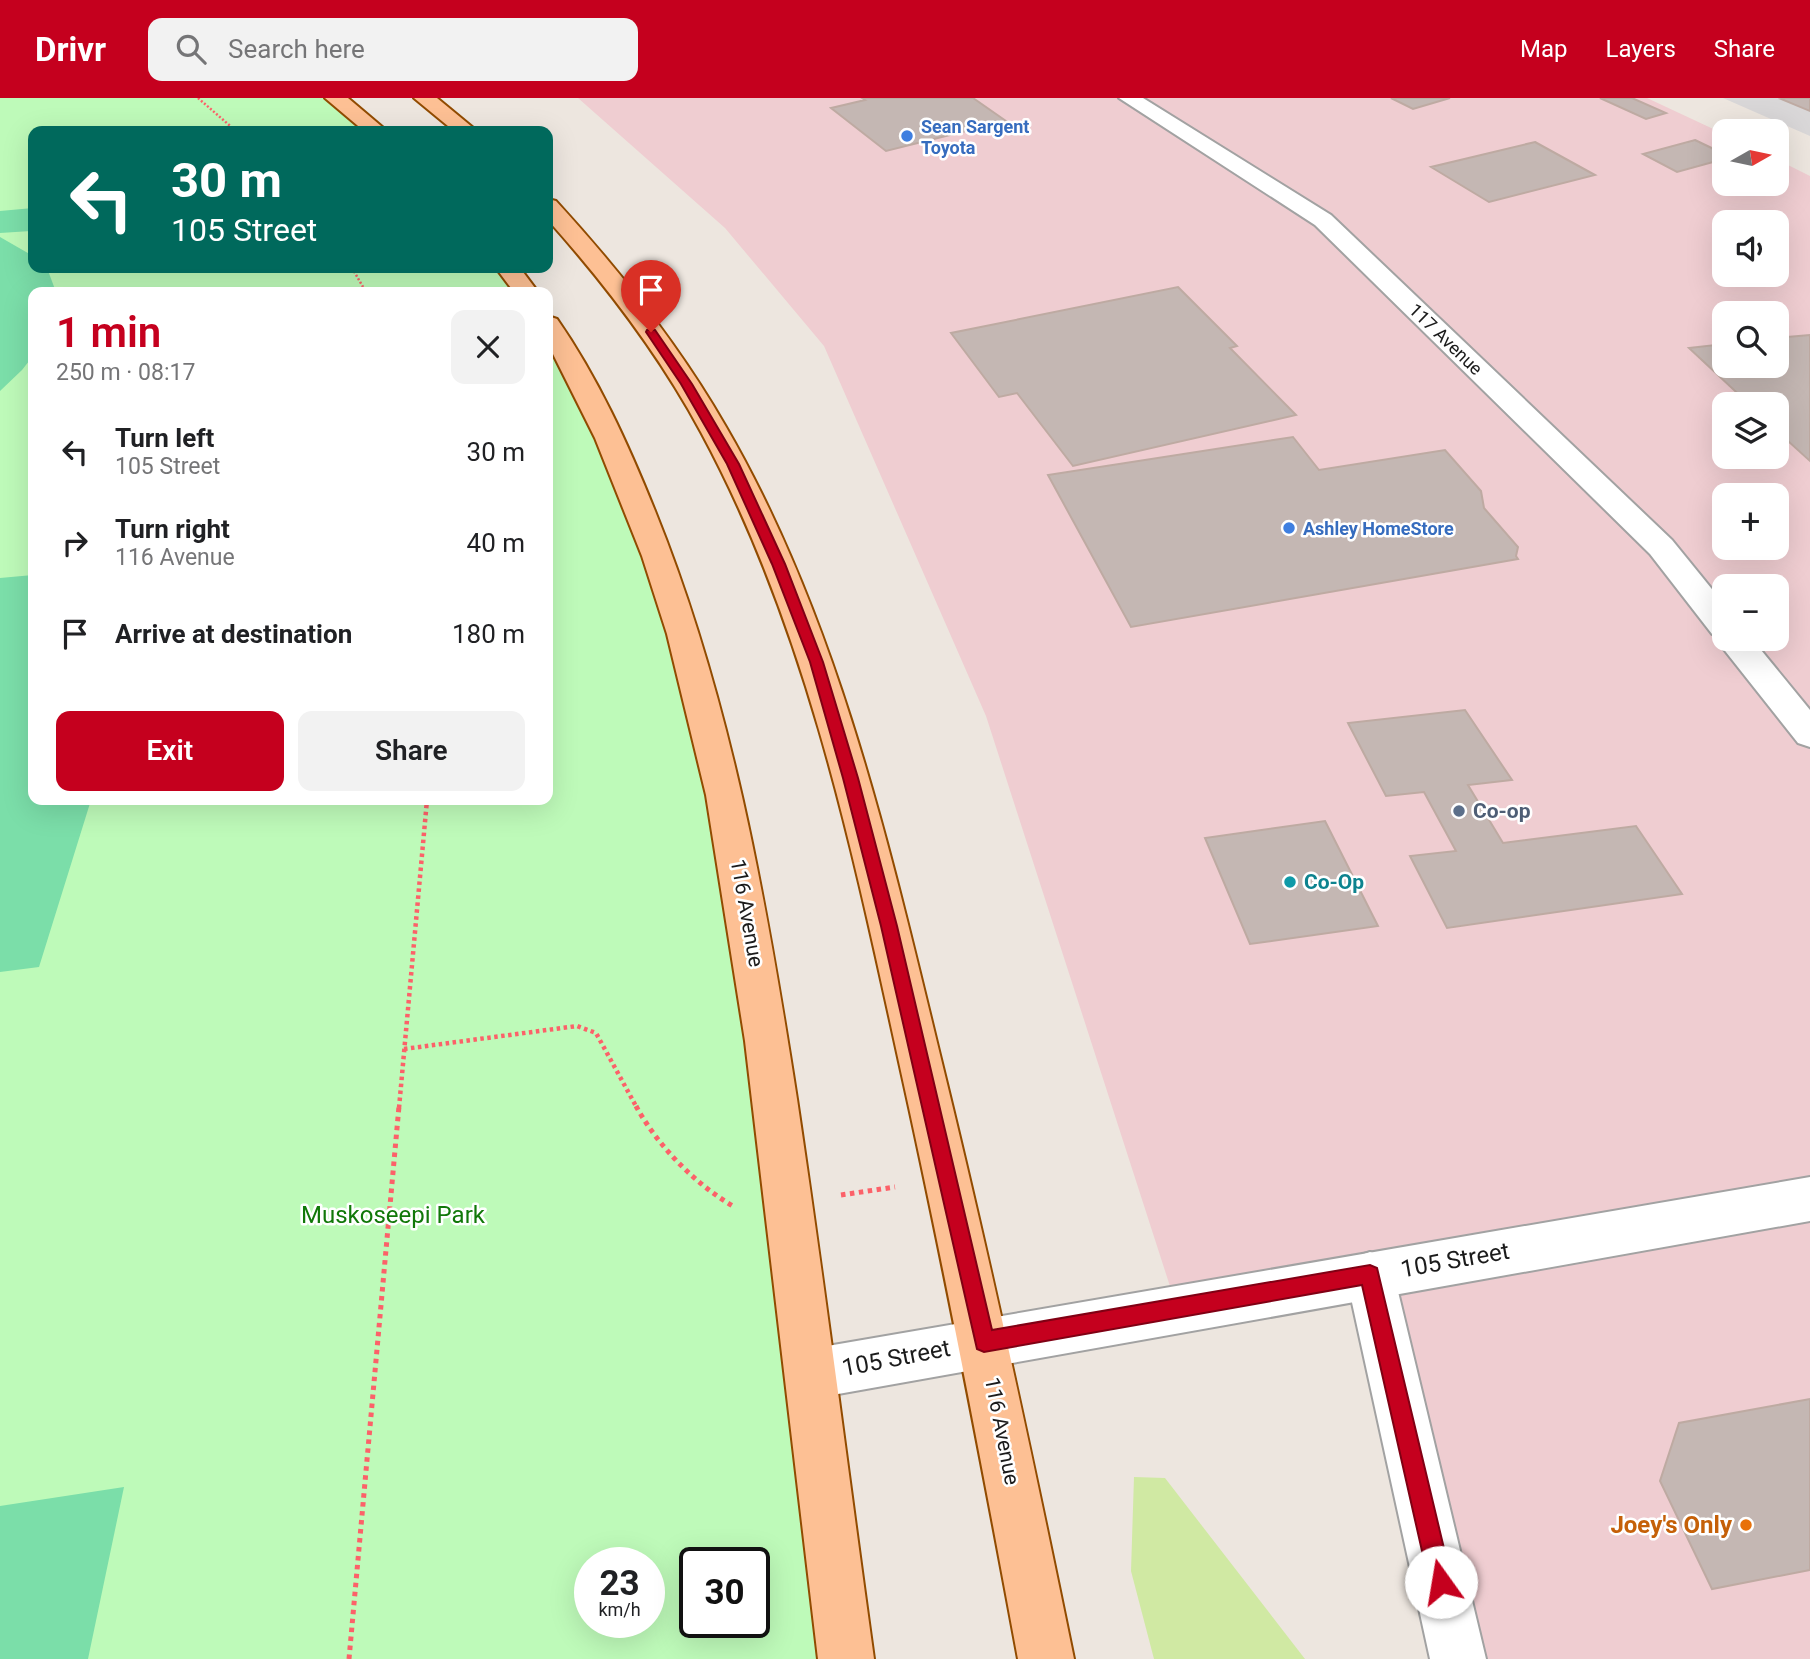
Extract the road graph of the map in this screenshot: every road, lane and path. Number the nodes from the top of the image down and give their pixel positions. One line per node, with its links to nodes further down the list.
1 (198, 98): 5 (path)
2 (335, 98): 6 (main road)
3 (424, 98): 7 (main road)
4 (1129, 98): 10 (street, 117 Avenue)
5 (230, 126)
6 (371, 126)
7 (460, 126)
8 (553, 211): 18 (main road, 116 Avenue)
9 (553, 332): 19 (main road, 116 Avenue)
10 (1712, 611)
11 (1744, 651): 12 (street)
12 (1810, 734)
13 (427, 805): 14 (path)
14 (404, 1049): 16 (path); 20 (path)
15 (1810, 1199): 17 (street, 105 Street)
16 (739, 1210)
17 (1370, 1275): 18 (street, 105 Street); 23 (street)
18 (984, 1342): 19 (street, 105 Street); 22 (main road, 116 Avenue)
19 (810, 1374): 21 (main road, 116 Avenue)
20 (349, 1659)
21 (846, 1659)
22 (1046, 1659)
23 (1458, 1659)

